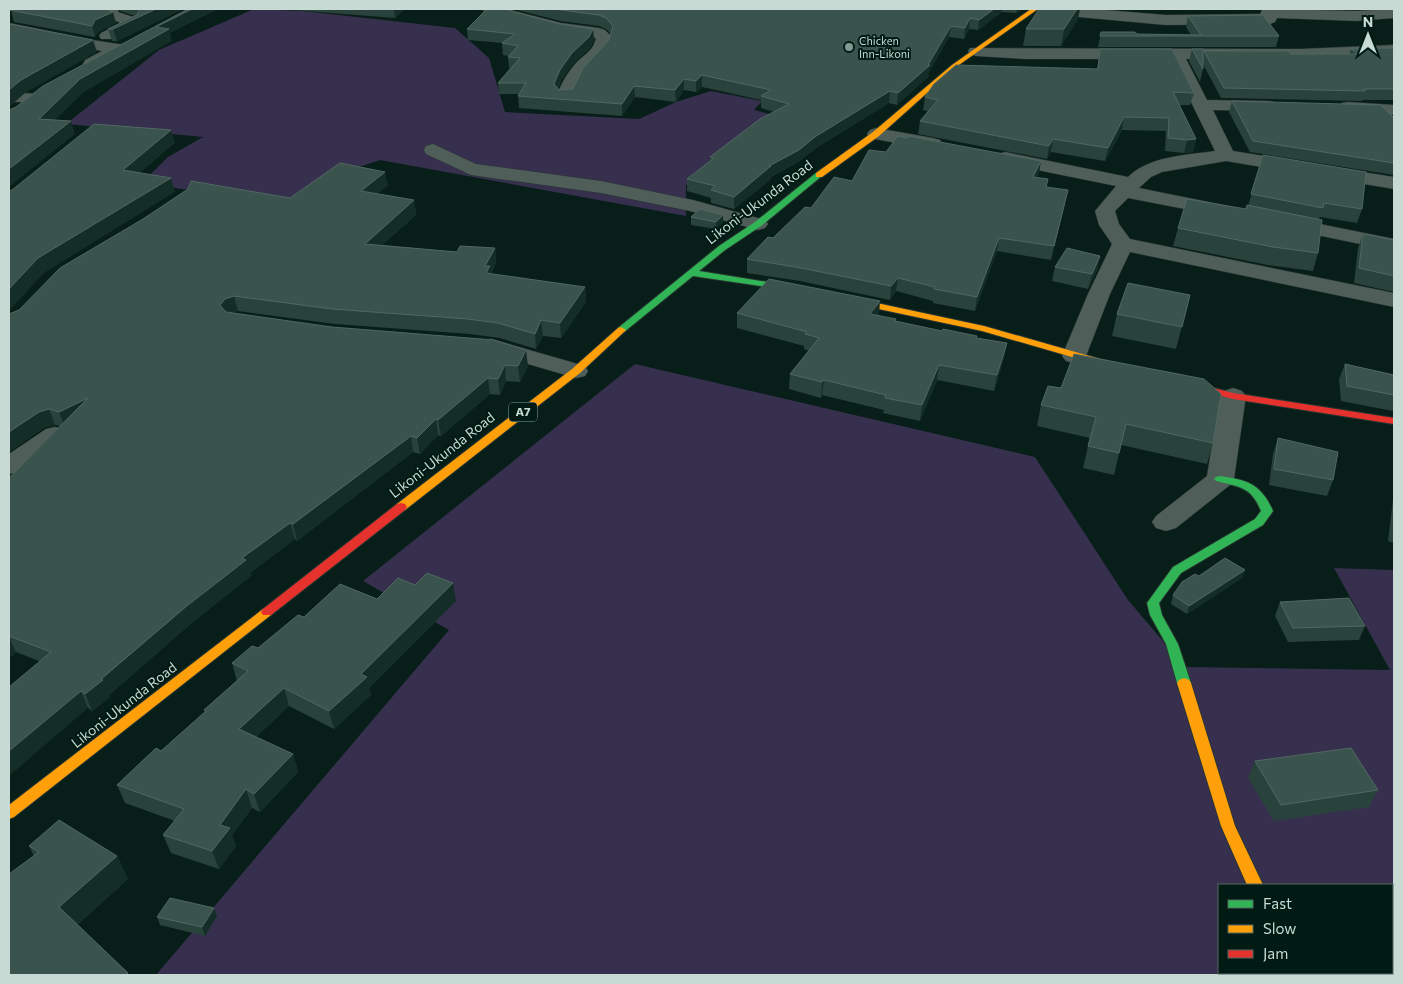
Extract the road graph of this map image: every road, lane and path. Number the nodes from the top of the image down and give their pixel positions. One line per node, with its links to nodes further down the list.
1 (112, 9): 7 (street)
2 (490, 9): 13 (street)
3 (1034, 9): 5 (street); 9 (main road, Likoni-Ukunda Road / A7)
4 (1394, 13): 5 (street)
5 (1267, 14): 11 (street)
6 (11, 20): 7 (street)
7 (92, 44): 12 (street)
8 (1394, 50): 11 (street)
9 (976, 51): 10 (street); 20 (main road, Likoni-Ukunda Road / A7)
10 (1175, 53): 11 (street); 15 (street)
11 (1301, 54)
12 (78, 71)
13 (566, 96)
14 (9, 97): 19 (street)
15 (1200, 106): 16 (street); 24 (street)
16 (1285, 106)
17 (1332, 107): 18 (street)
18 (1394, 110)
19 (13, 115)
20 (876, 134): 21 (street); 29 (main road, Likoni-Ukunda Road / A7)
21 (951, 147)
22 (433, 150): 29 (street)
23 (988, 154): 26 (street)
24 (1226, 155): 25 (street); 26 (street)
25 (1394, 183)
26 (1127, 188): 27 (street); 30 (street)
27 (1242, 214)
28 (1270, 220): 31 (street)
29 (758, 224): 32 (main road, Likoni-Ukunda Road / A7)
30 (1123, 244): 35 (street); 37 (street)
31 (1394, 245)
32 (692, 273): 33 (main road); 39 (main road, Likoni-Ukunda Road / A7)
33 (809, 292)
34 (829, 296): 37 (main road)
35 (1394, 300)
36 (470, 343): 39 (street)
37 (1074, 356): 38 (main road)
38 (1119, 368)
39 (576, 370): 47 (main road, Likoni-Ukunda Road / A7)
40 (1175, 381): 41 (main road)
41 (1233, 396): 42 (main road); 45 (street)
42 (1394, 421)
43 (55, 435): 44 (street)
44 (9, 466)
45 (1220, 479): 46 (street); 48 (main road)
46 (1166, 522)
47 (9, 813)
48 (1254, 884)

